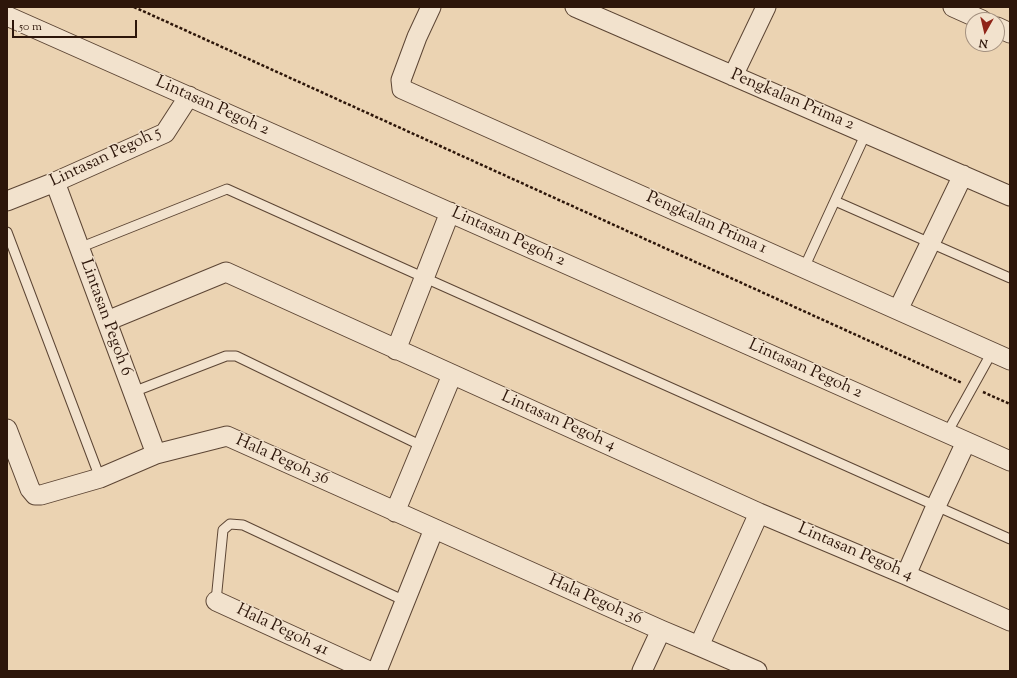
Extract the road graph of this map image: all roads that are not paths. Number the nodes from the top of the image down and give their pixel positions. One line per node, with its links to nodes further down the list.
1 (431, 7): 19 (street, Pengkalan Prima 1)
2 (574, 7): 7 (street, Pengkalan Prima 2)
3 (766, 7): 7 (street)
4 (953, 7): 5 (street)
5 (965, 12)
6 (7, 16): 8 (street, Lintasan Pegoh 2)
7 (732, 76): 9 (street, Pengkalan Prima 2)
8 (189, 96): 11 (street, Lintasan Pegoh 5); 15 (street, Lintasan Pegoh 2)
9 (866, 133): 10 (street, Pengkalan Prima 2); 14 (lane)
10 (963, 175): 12 (street, Pengkalan Prima 2); 17 (street)
11 (55, 182): 13 (street, Lintasan Pegoh 5); 18 (street, Lintasan Pegoh 6)
12 (1010, 196)
13 (7, 201)
14 (835, 201): 17 (lane); 19 (lane)
15 (450, 212): 20 (street); 30 (street, Lintasan Pegoh 2)
16 (7, 232): 35 (lane)
17 (930, 243): 21 (lane); 22 (street)
18 (79, 248): 20 (lane); 23 (street, Lintasan Pegoh 6)
19 (804, 268): 22 (street, Pengkalan Prima 1)
20 (425, 278): 24 (street); 36 (lane)
21 (1010, 278)
22 (898, 310): 25 (street, Pengkalan Prima 1)
23 (106, 321): 24 (street, Lintasan Pegoh 4); 28 (street, Lintasan Pegoh 6)
24 (396, 350): 27 (street, Lintasan Pegoh 4)
25 (992, 352): 26 (street, Pengkalan Prima 1); 30 (lane)
26 (1010, 360)
27 (452, 375): 32 (street); 38 (street, Lintasan Pegoh 4)
28 (133, 392): 32 (lane); 33 (street, Lintasan Pegoh 6)
29 (7, 429): 35 (street, Hala Pegoh 36)
30 (947, 433): 31 (street, Lintasan Pegoh 2)
31 (966, 442): 34 (street, Lintasan Pegoh 2); 36 (street)
32 (422, 446): 37 (street)
33 (156, 454): 35 (street, Hala Pegoh 36); 37 (street, Hala Pegoh 36)
34 (1010, 461)
35 (100, 478)
36 (936, 506): 40 (lane); 41 (street)
37 (395, 512): 39 (street, Hala Pegoh 36)
38 (760, 512): 41 (street, Lintasan Pegoh 4); 46 (street)
39 (434, 529): 43 (street); 45 (street, Hala Pegoh 36)
40 (1010, 539)
41 (906, 575): 44 (street, Lintasan Pegoh 4)
42 (216, 601): 43 (lane); 47 (street, Hala Pegoh 41)
43 (405, 601): 48 (street)
44 (1010, 621)
45 (661, 630): 46 (street, Hala Pegoh 36); 49 (street)
46 (699, 646): 50 (street, Hala Pegoh 36)
47 (369, 671)
48 (376, 671)
49 (642, 671)
50 (757, 671)

